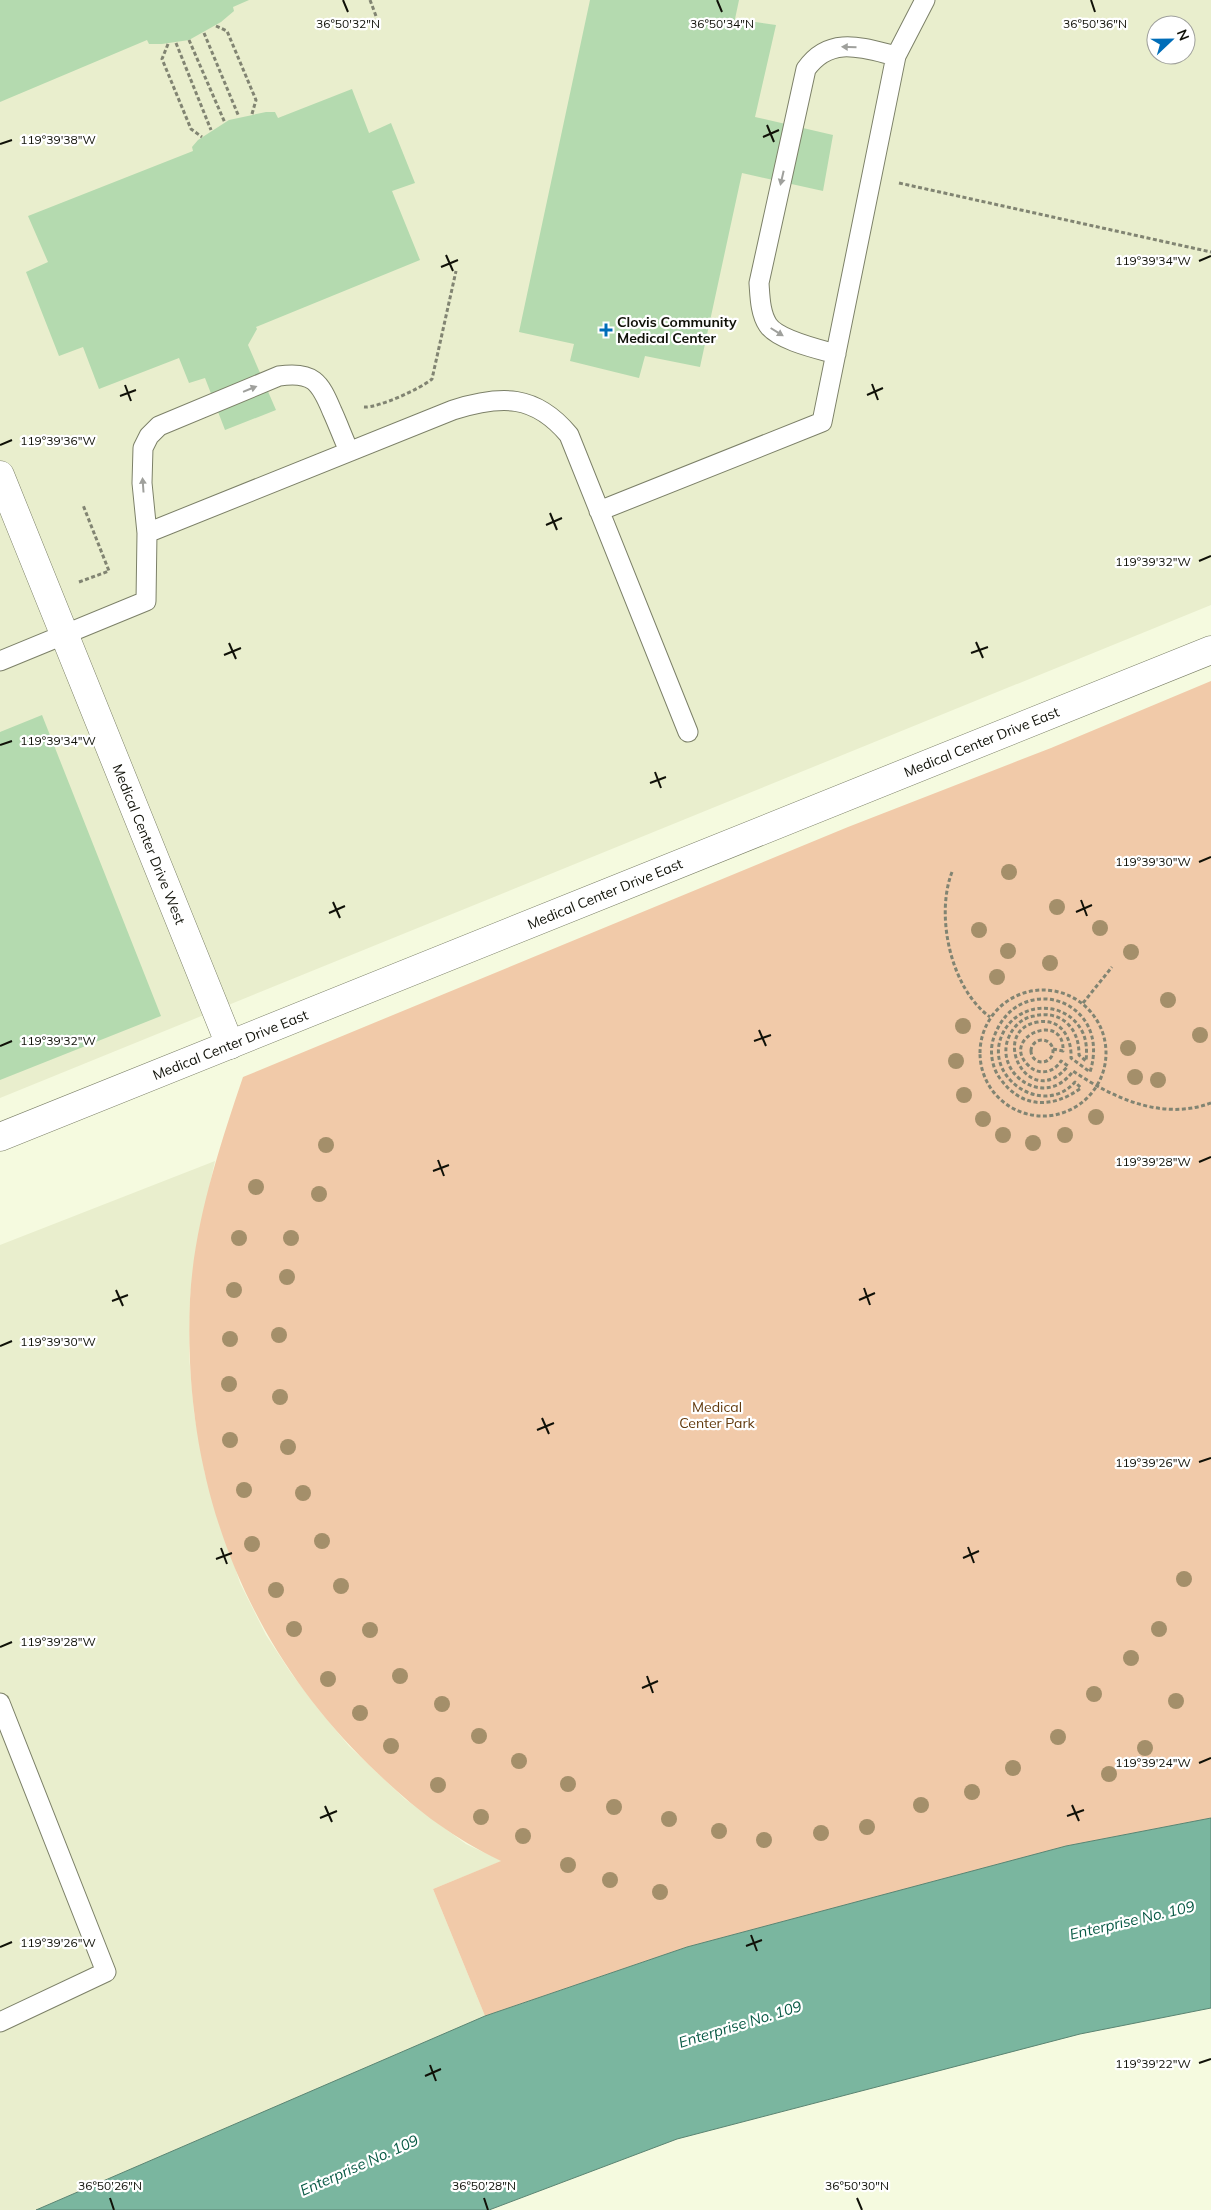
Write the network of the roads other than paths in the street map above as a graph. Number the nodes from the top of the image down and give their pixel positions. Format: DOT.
graph roads {
  1 [pos="925,0"];
  2 [pos="896,56"];
  3 [pos="836,354"];
  4 [pos="349,452"];
  5 [pos="0,475"];
  6 [pos="599,512"];
  7 [pos="146,533"];
  8 [pos="64,635"];
  9 [pos="1211,650"];
  10 [pos="0,661"];
  11 [pos="688,732"];
  12 [pos="230,1045"];
  13 [pos="0,1137"];
  14 [pos="0,1703"];
  15 [pos="0,2022"];
  1 -- 2 [label="lane"];
  2 -- 3 [label="lane"];
  2 -- 3 [label="lane, one-way"];
  3 -- 6 [label="lane"];
  4 -- 6 [label="lane"];
  4 -- 7 [label="lane"];
  7 -- 4 [label="lane, one-way"];
  5 -- 8 [label="street, Medical Center Drive West"];
  6 -- 11 [label="lane"];
  7 -- 8 [label="lane"];
  8 -- 10 [label="lane"];
  8 -- 12 [label="street, Medical Center Drive West"];
  9 -- 12 [label="street, Medical Center Drive East"];
  12 -- 13 [label="street, Medical Center Drive East"];
  14 -- 15 [label="lane"];
}
